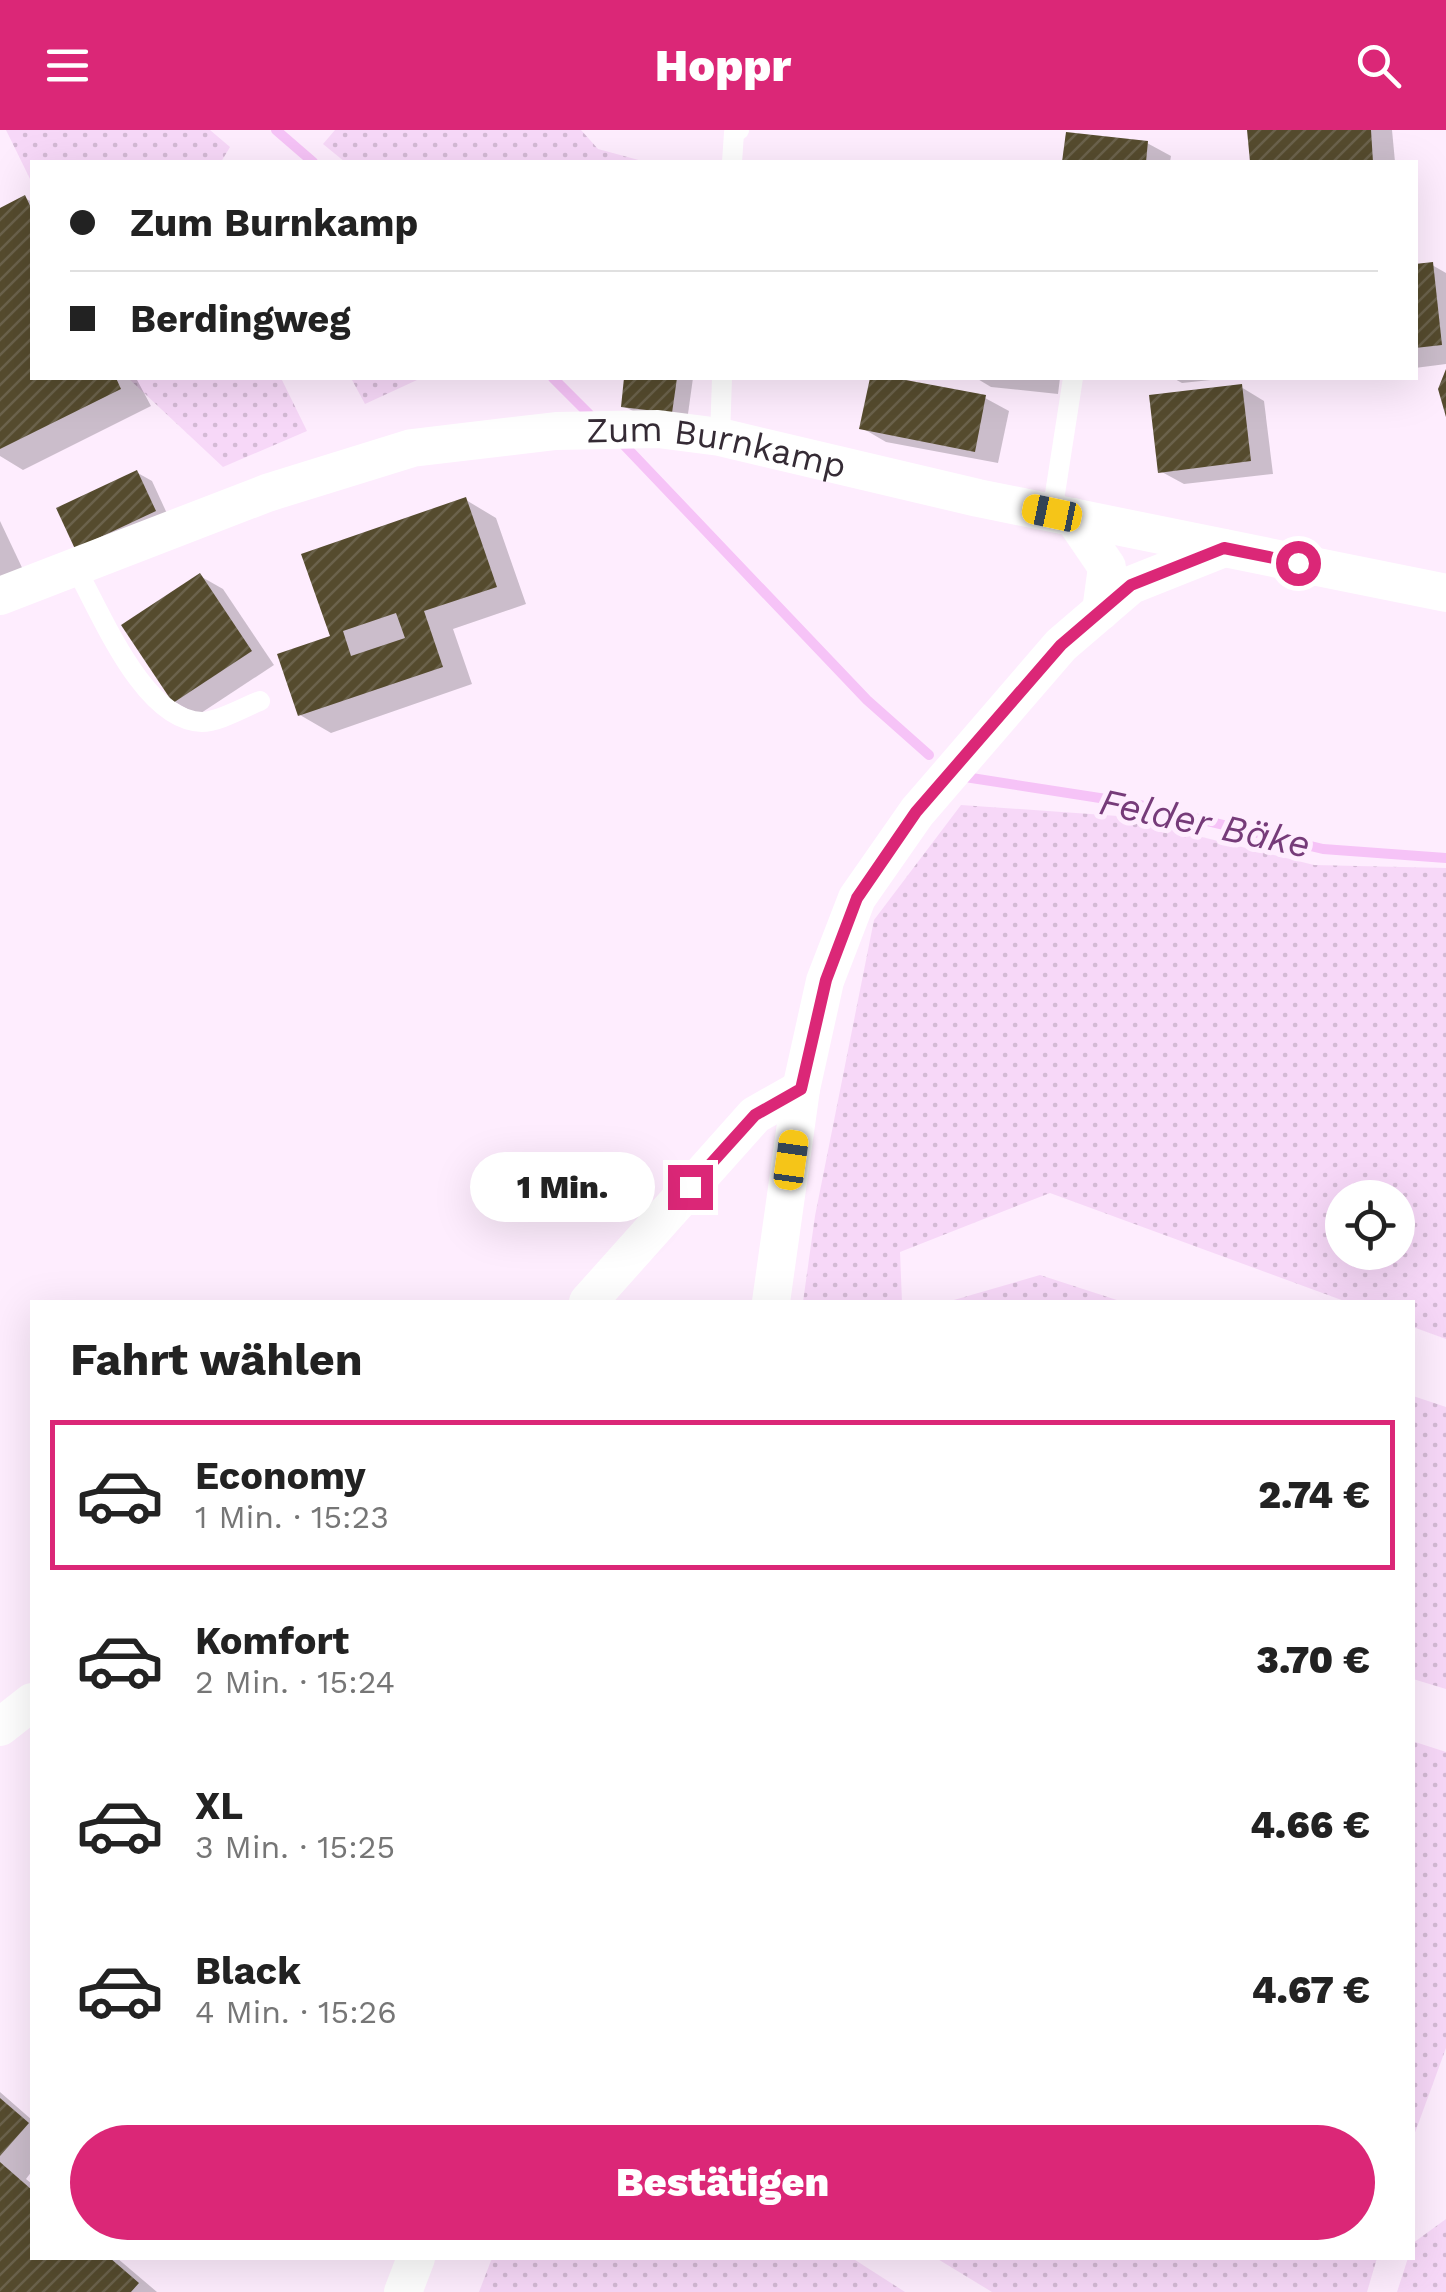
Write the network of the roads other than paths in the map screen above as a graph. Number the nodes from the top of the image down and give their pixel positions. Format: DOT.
graph roads {
  1 [pos="730,131"];
  2 [pos="732,160"];
  3 [pos="722,380"];
  4 [pos="1073,380"];
  5 [pos="720,437"];
  6 [pos="1063,515"];
  7 [pos="1224,548"];
  8 [pos="75,567"];
  9 [pos="1446,593"];
  10 [pos="0,596"];
  11 [pos="1101,611"];
  12 [pos="260,700"];
  13 [pos="801,1089"];
  14 [pos="590,1300"];
  15 [pos="771,1300"];
  16 [pos="30,1704"];
  17 [pos="0,1727"];
  18 [pos="415,2260"];
  19 [pos="403,2292"];
  1 -- 2 [label="lane"];
  3 -- 5 [label="lane"];
  4 -- 6 [label="lane"];
  5 -- 6 [label="street, Zum Burnkamp"];
  5 -- 8 [label="street, Zum Burnkamp"];
  6 -- 7 [label="street, Zum Burnkamp"];
  6 -- 11 [label="street"];
  7 -- 9 [label="street, Zum Burnkamp"];
  7 -- 11 [label="street"];
  8 -- 10 [label="street, Zum Burnkamp"];
  8 -- 12 [label="lane"];
  11 -- 13 [label="street"];
  13 -- 14 [label="street"];
  13 -- 15 [label="street"];
  16 -- 17 [label="street"];
  18 -- 19 [label="street"];
}
